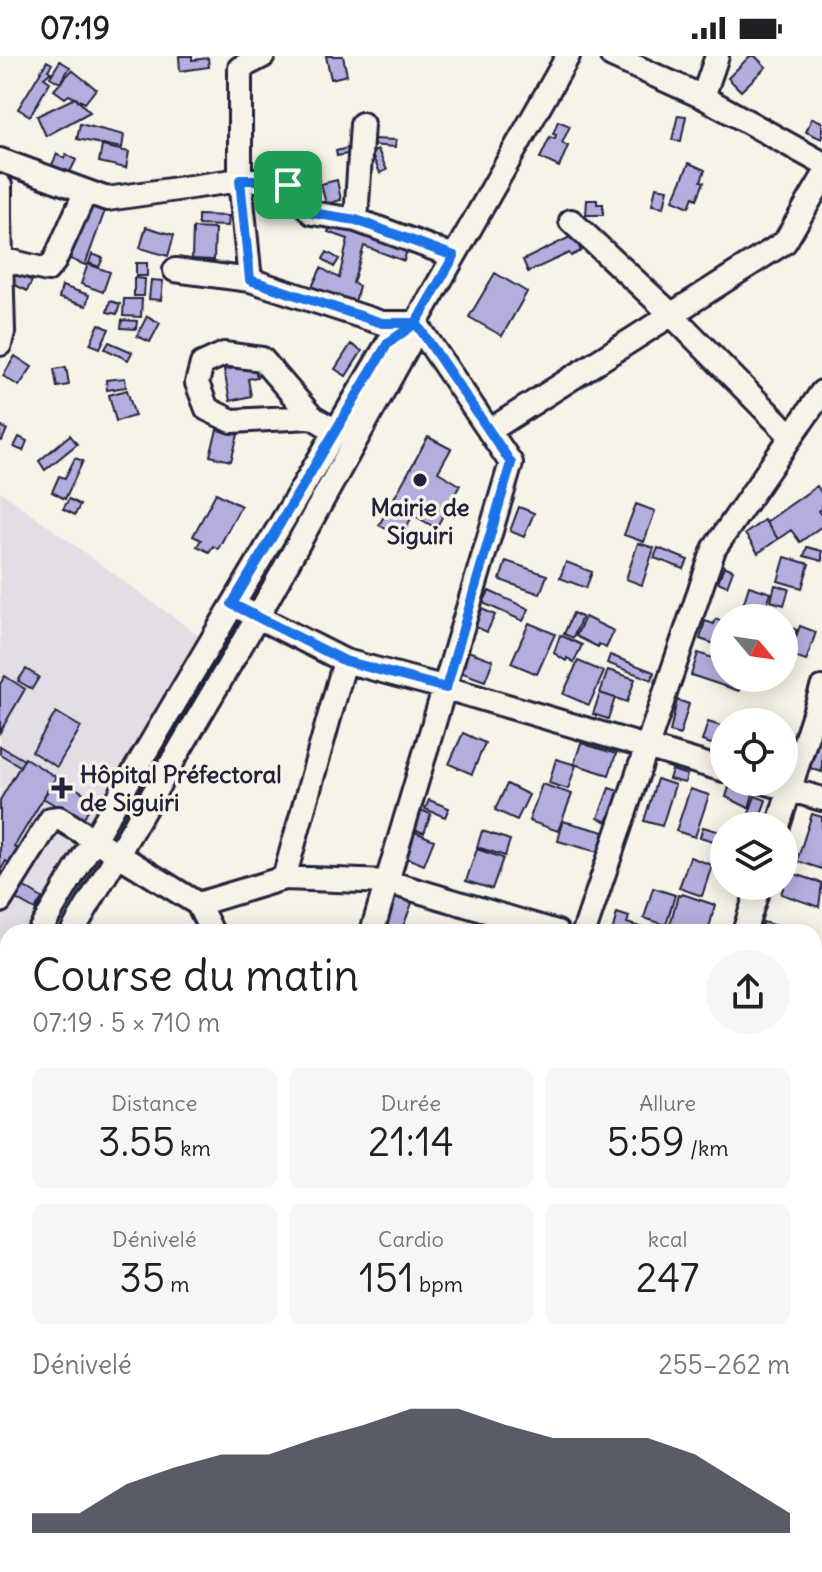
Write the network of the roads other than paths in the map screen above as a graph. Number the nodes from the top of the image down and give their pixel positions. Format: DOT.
graph roads {
  1 [pos="263,56"];
  2 [pos="568,56"];
  3 [pos="612,56"];
  4 [pos="717,56"];
  5 [pos="703,97"];
  6 [pos="362,124"];
  7 [pos="0,160"];
  8 [pos="822,163"];
  9 [pos="822,179"];
  10 [pos="240,180"];
  11 [pos="0,186"];
  12 [pos="85,193"];
  13 [pos="0,218"];
  14 [pos="356,220"];
  15 [pos="571,221"];
  16 [pos="454,256"];
  17 [pos="1,259"];
  18 [pos="175,270"];
  19 [pos="250,280"];
  20 [pos="672,315"];
  21 [pos="416,323"];
  22 [pos="0,344"];
  23 [pos="821,394"];
  24 [pos="312,417"];
  25 [pos="336,431"];
  26 [pos="489,431"];
  27 [pos="791,436"];
  28 [pos="232,604"];
  29 [pos="257,618"];
  30 [pos="345,661"];
  31 [pos="446,688"];
  32 [pos="822,688"];
  33 [pos="645,747"];
  34 [pos="798,764"];
  35 [pos="710,766"];
  36 [pos="798,792"];
  37 [pos="822,799"];
  38 [pos="93,840"];
  39 [pos="117,855"];
  40 [pos="284,878"];
  41 [pos="388,882"];
  42 [pos="754,900"];
  43 [pos="0,901"];
  44 [pos="198,904"];
  45 [pos="44,924"];
  46 [pos="77,924"];
  47 [pos="208,924"];
  48 [pos="375,924"];
  49 [pos="530,924"];
  50 [pos="587,924"];
  51 [pos="747,924"];
  1 -- 10 [label="street"];
  2 -- 16 [label="street"];
  3 -- 5 [label="street"];
  4 -- 5 [label="street"];
  5 -- 8 [label="street"];
  6 -- 14 [label="street"];
  7 -- 12 [label="street"];
  9 -- 20 [label="street"];
  10 -- 12 [label="street"];
  10 -- 14 [label="street"];
  10 -- 19 [label="street"];
  11 -- 13 [label="street"];
  12 -- 17 [label="street"];
  13 -- 17 [label="street"];
  14 -- 16 [label="street"];
  15 -- 20 [label="street"];
  16 -- 21 [label="street"];
  17 -- 22 [label="street"];
  18 -- 19 [label="street"];
  19 -- 21 [label="street"];
  20 -- 26 [label="street"];
  20 -- 27 [label="street"];
  21 -- 25 [label="street"];
  21 -- 26 [label="street"];
  21 -- 29 [label="street"];
  23 -- 27 [label="street"];
  24 -- 24 [label="street"];
  24 -- 25 [label="street"];
  25 -- 28 [label="street"];
  26 -- 31 [label="street"];
  27 -- 33 [label="street"];
  28 -- 29 [label="street"];
  28 -- 38 [label="street"];
  29 -- 30 [label="street"];
  29 -- 39 [label="street"];
  30 -- 31 [label="street"];
  30 -- 40 [label="street"];
  31 -- 33 [label="street"];
  31 -- 41 [label="street"];
  32 -- 34 [label="street"];
  33 -- 35 [label="street"];
  33 -- 50 [label="street"];
  36 -- 37 [label="street"];
  38 -- 39 [label="street"];
  38 -- 43 [label="street"];
  38 -- 45 [label="street"];
  39 -- 44 [label="street"];
  39 -- 46 [label="street"];
  40 -- 41 [label="street"];
  40 -- 44 [label="street"];
  41 -- 48 [label="street"];
  41 -- 49 [label="street"];
  42 -- 51 [label="street"];
  44 -- 47 [label="street"];
}
